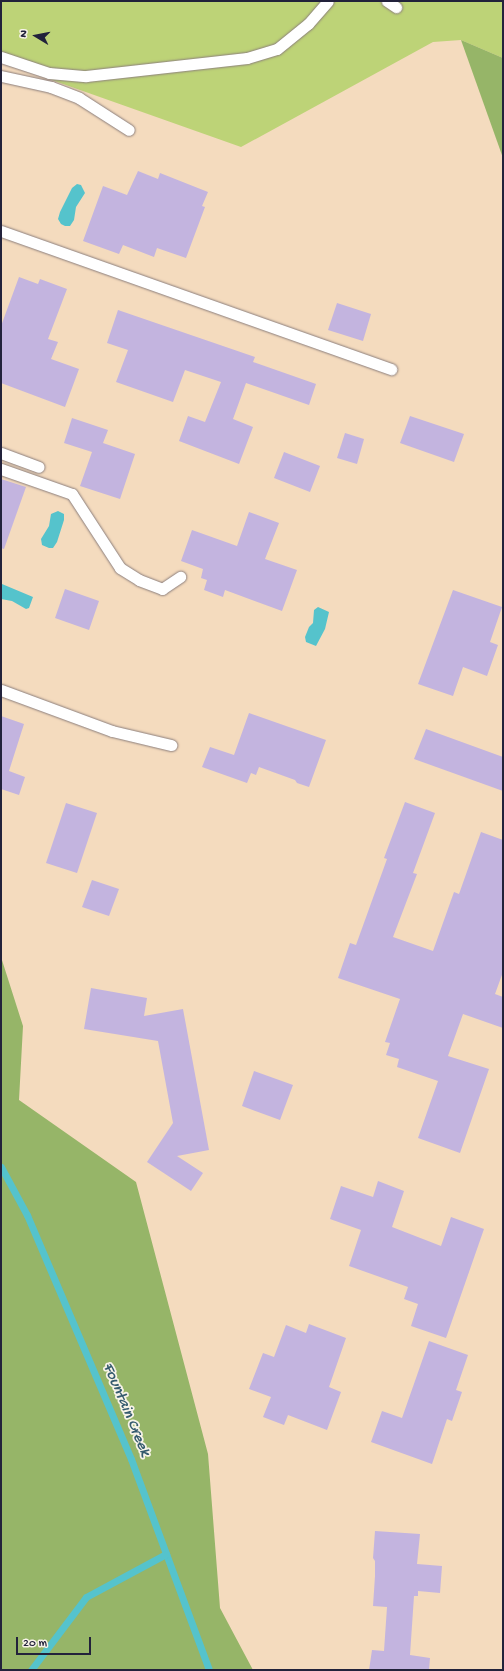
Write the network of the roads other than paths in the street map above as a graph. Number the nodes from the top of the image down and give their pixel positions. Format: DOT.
graph roads {
  1 [pos="328,1"];
  2 [pos="1,57"];
  3 [pos="1,76"];
  4 [pos="129,130"];
  5 [pos="1,231"];
  6 [pos="391,368"];
  7 [pos="1,453"];
  8 [pos="39,467"];
  9 [pos="1,469"];
  10 [pos="180,577"];
  11 [pos="1,690"];
  12 [pos="171,745"];
  1 -- 2 [label="lane"];
  3 -- 4 [label="lane"];
  5 -- 6 [label="lane"];
  7 -- 8 [label="lane"];
  9 -- 10 [label="lane"];
  11 -- 12 [label="lane"];
}
